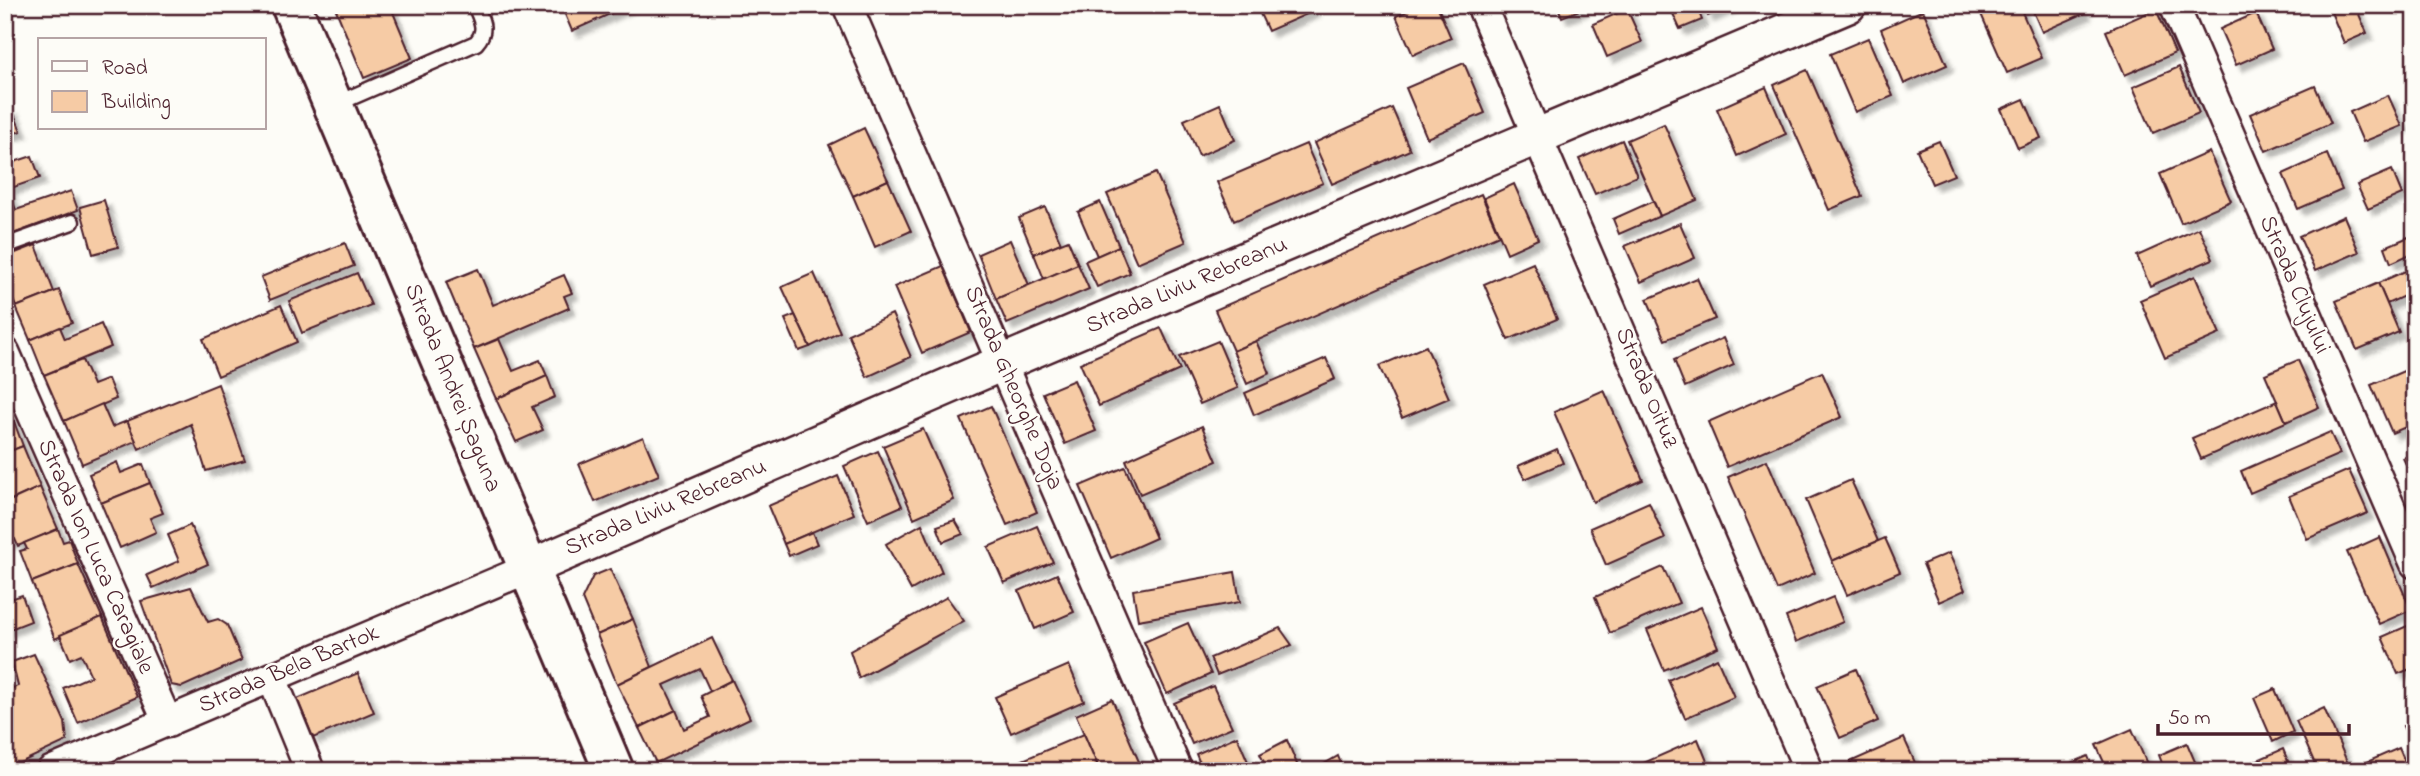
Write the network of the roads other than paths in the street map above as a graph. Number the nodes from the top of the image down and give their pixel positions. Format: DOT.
graph roads {
  1 [pos="291,5"];
  2 [pos="475,5"];
  3 [pos="847,5"];
  4 [pos="1481,5"];
  5 [pos="1848,5"];
  6 [pos="2174,5"];
  7 [pos="335,105"];
  8 [pos="1540,138"];
  9 [pos="72,222"];
  10 [pos="5,246"];
  11 [pos="5,352"];
  12 [pos="1002,363"];
  13 [pos="2415,564"];
  14 [pos="527,569"];
  15 [pos="272,678"];
  16 [pos="168,723"];
  17 [pos="51,771"];
  18 [pos="310,771"];
  19 [pos="614,771"];
  20 [pos="1178,771"];
  21 [pos="1809,771"];
  1 -- 7 [label="main road, Strada Andrei Șaguna"];
  2 -- 7 [label="lane"];
  3 -- 12 [label="street, Strada Gheorghe Doja"];
  4 -- 8 [label="street, Strada Oituz"];
  5 -- 8 [label="street, Strada Liviu Rebreanu"];
  6 -- 13 [label="street, Strada Clujului"];
  7 -- 14 [label="main road, Strada Andrei Șaguna"];
  8 -- 12 [label="street, Strada Liviu Rebreanu"];
  8 -- 21 [label="street, Strada Oituz"];
  9 -- 10 [label="lane"];
  11 -- 16 [label="street, Strada Ion Luca Caragiale"];
  12 -- 14 [label="street, Strada Liviu Rebreanu"];
  12 -- 20 [label="street, Strada Gheorghe Doja"];
  14 -- 15 [label="street, Strada Bela Bartok"];
  14 -- 19 [label="main road, Strada Andrei Șaguna"];
  15 -- 16 [label="street, Strada Bela Bartok"];
  15 -- 18 [label="street"];
  16 -- 17 [label="street, Strada Bela Bartok"];
}
